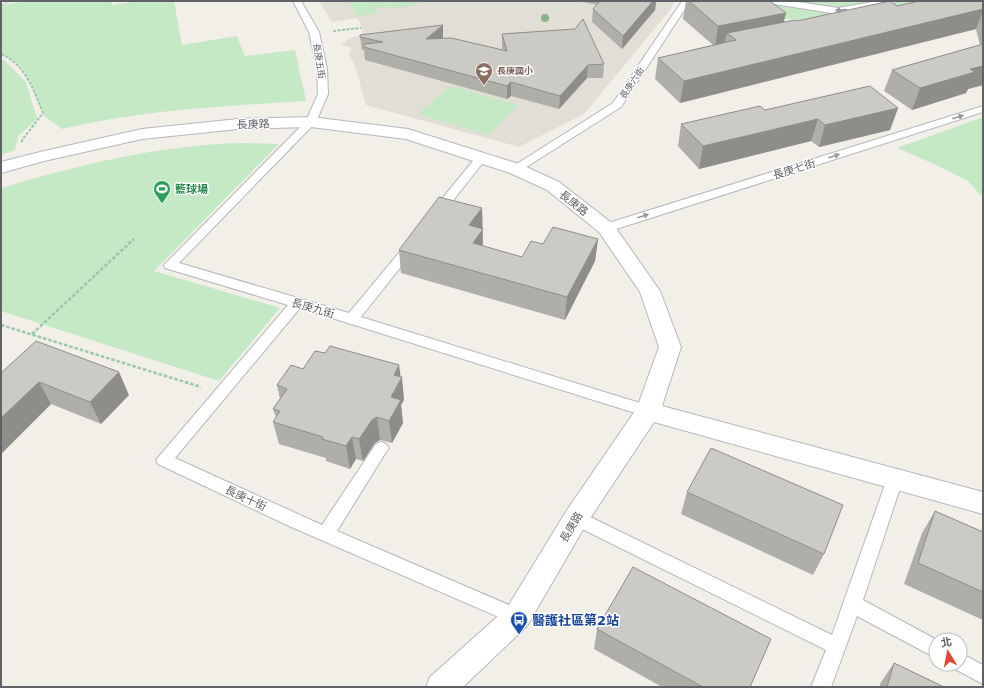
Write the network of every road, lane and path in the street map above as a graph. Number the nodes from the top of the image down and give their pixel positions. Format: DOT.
graph roads {
  1 [pos="4,1"];
  2 [pos="297,1"];
  3 [pos="686,1"];
  4 [pos="774,1"];
  5 [pos="893,1"];
  6 [pos="1,2"];
  7 [pos="361,28"];
  8 [pos="314,32"];
  9 [pos="1,54"];
  10 [pos="659,61"];
  11 [pos="644,64"];
  12 [pos="983,109"];
  13 [pos="311,122"];
  14 [pos="21,147"];
  15 [pos="482,158"];
  16 [pos="1,168"];
  17 [pos="516,169"];
  18 [pos="427,226"];
  19 [pos="606,228"];
  20 [pos="417,238"];
  21 [pos="134,239"];
  22 [pos="297,303"];
  23 [pos="352,319"];
  24 [pos="1,325"];
  25 [pos="32,334"];
  26 [pos="220,393"];
  27 [pos="648,411"];
  28 [pos="381,448"];
  29 [pos="895,479"];
  30 [pos="983,504"];
  31 [pos="576,518"];
  32 [pos="326,534"];
  33 [pos="853,604"];
  34 [pos="517,618"];
  35 [pos="928,645"];
  36 [pos="836,646"];
  37 [pos="968,667"];
  38 [pos="983,675"];
  39 [pos="441,687"];
  40 [pos="821,687"];
  1 -- 6 [label="lane"];
  2 -- 8 [label="lane, 長庚五街"];
  3 -- 11 [label="lane, 長庚六街"];
  5 -- 4 [label="lane, one-way"];
  7 -- 8 [label="path"];
  8 -- 13 [label="lane, 長庚五街"];
  9 -- 14 [label="path"];
  10 -- 11 [label="lane"];
  11 -- 17 [label="lane, 長庚六街"];
  19 -- 12 [label="lane, 長庚七街, one-way"];
  13 -- 15 [label="street, 長庚路"];
  13 -- 16 [label="street, 長庚路"];
  13 -- 22 [label="lane, 長庚九街"];
  15 -- 17 [label="street, 長庚路"];
  15 -- 18 [label="lane"];
  17 -- 19 [label="street, 長庚路"];
  19 -- 27 [label="street, 長庚路"];
  20 -- 23 [label="lane"];
  21 -- 25 [label="path"];
  22 -- 23 [label="lane, 長庚九街"];
  22 -- 26 [label="lane, 長庚十街"];
  23 -- 27 [label="lane, 長庚九街"];
  24 -- 25 [label="path"];
  25 -- 26 [label="path"];
  26 -- 32 [label="lane, 長庚十街"];
  27 -- 29 [label="street"];
  27 -- 31 [label="street, 長庚路"];
  28 -- 32 [label="lane"];
  29 -- 30 [label="street"];
  29 -- 33 [label="lane"];
  31 -- 34 [label="street, 長庚路"];
  31 -- 36 [label="lane"];
  32 -- 34 [label="lane, 長庚十街"];
  33 -- 35 [label="lane"];
  33 -- 36 [label="lane"];
  34 -- 39 [label="street, 長庚路"];
  36 -- 40 [label="lane"];
  37 -- 38 [label="lane"];
}
